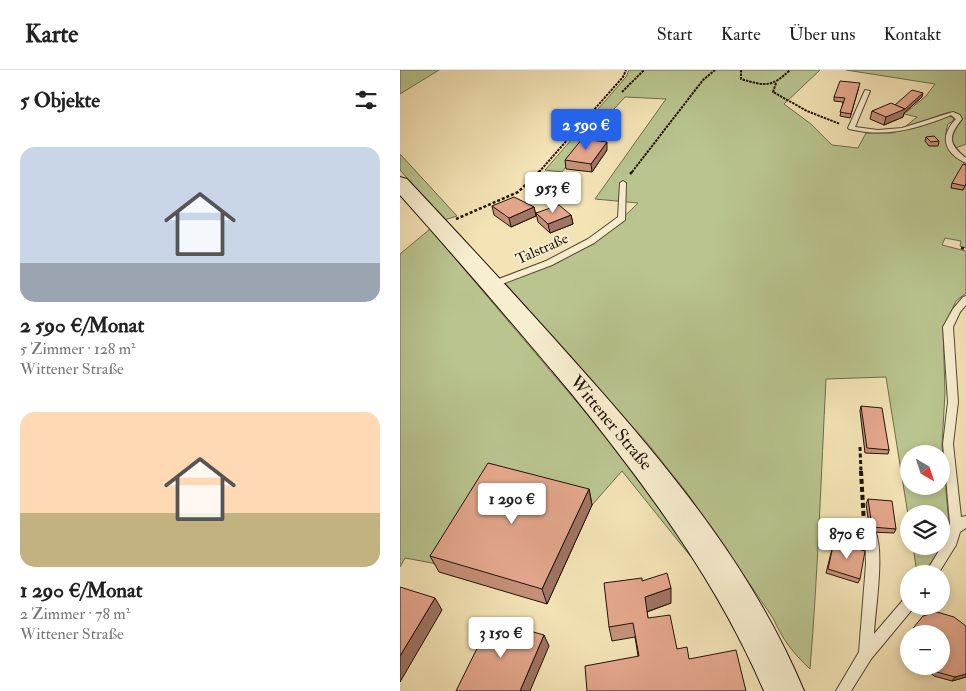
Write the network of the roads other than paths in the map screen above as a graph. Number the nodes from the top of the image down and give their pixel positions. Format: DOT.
graph roads {
  1 [pos="866,91"];
  2 [pos="966,161"];
  3 [pos="623,183"];
  4 [pos="402,189"];
  5 [pos="491,285"];
  6 [pos="966,299"];
  7 [pos="966,521"];
  8 [pos="955,528"];
  9 [pos="871,535"];
  10 [pos="937,565"];
  11 [pos="900,614"];
  12 [pos="866,654"];
  13 [pos="784,691"];
  14 [pos="843,691"];
  1 -- 2 [label="lane"];
  3 -- 5 [label="lane, Talstraße"];
  4 -- 5 [label="main road, Wittener Straße"];
  5 -- 13 [label="main road, Wittener Straße"];
  6 -- 8 [label="lane"];
  7 -- 8 [label="lane"];
  8 -- 10 [label="lane"];
  9 -- 12 [label="lane"];
  11 -- 12 [label="lane"];
  12 -- 14 [label="lane"];
}
